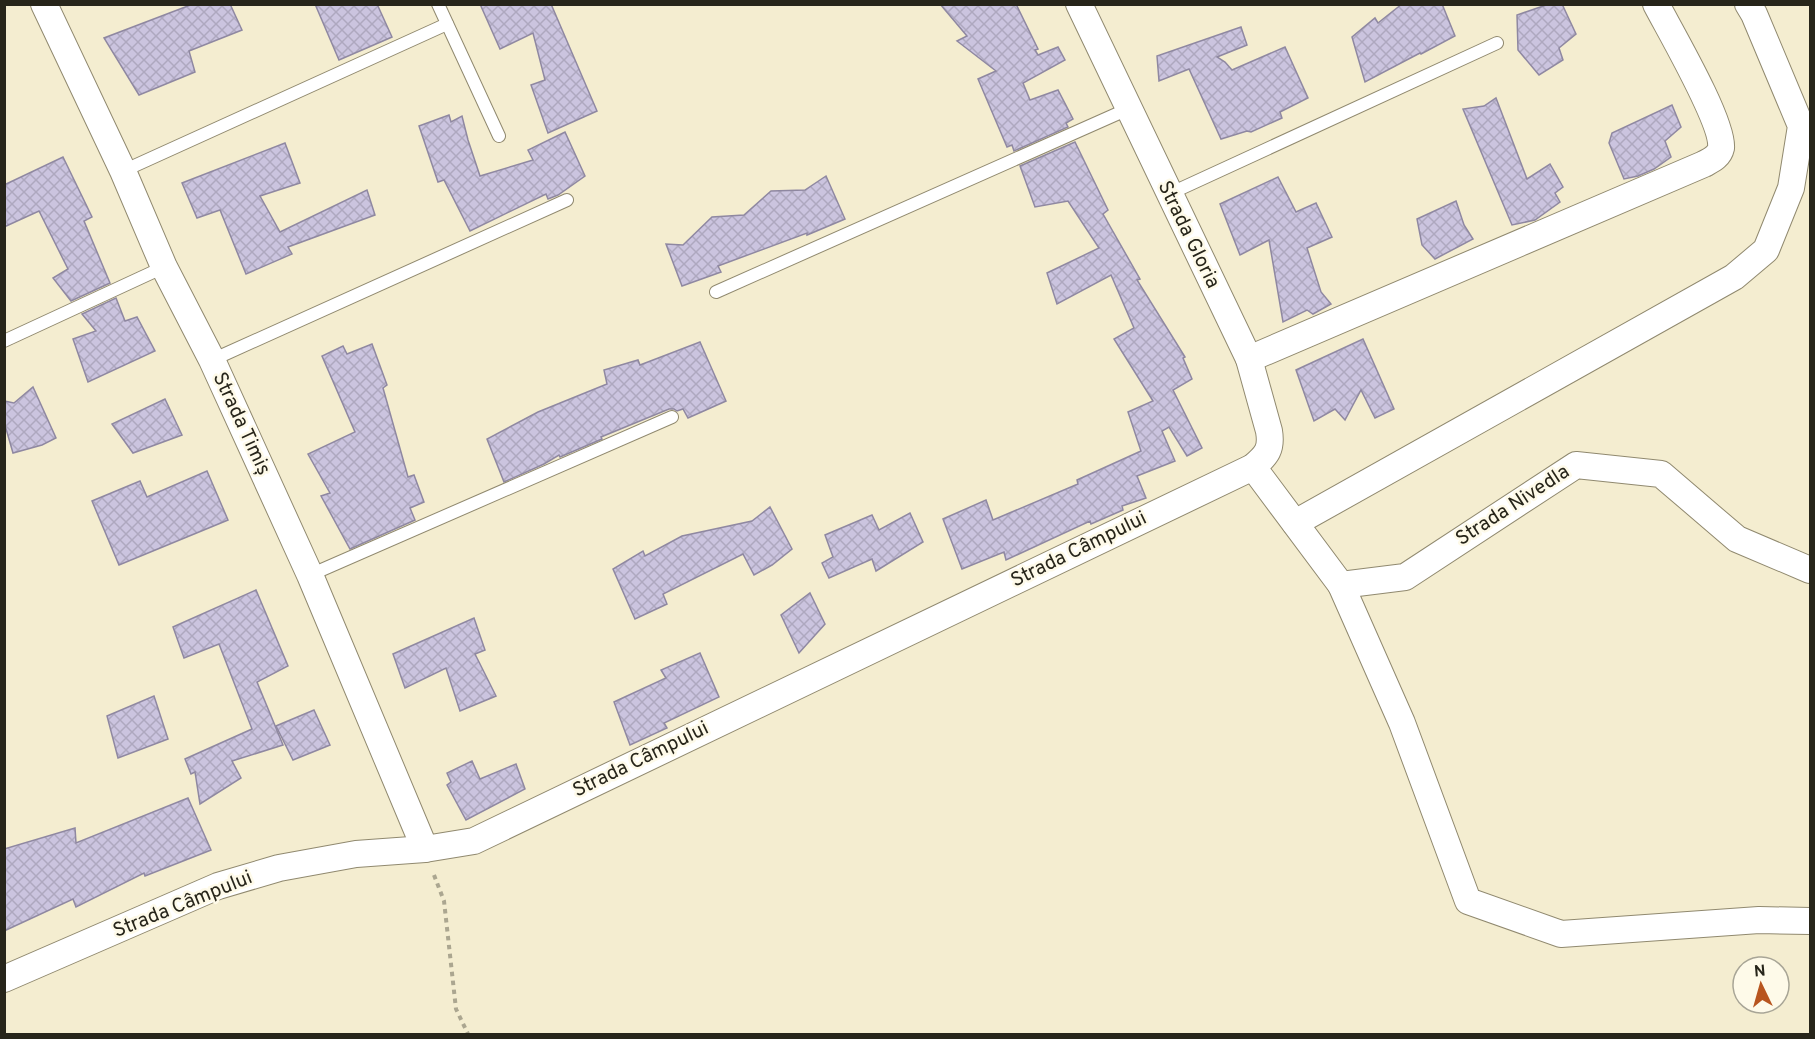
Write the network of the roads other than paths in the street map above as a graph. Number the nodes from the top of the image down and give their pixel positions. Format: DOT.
graph roads {
  1 [pos="44,4"];
  2 [pos="438,4"];
  3 [pos="1078,4"];
  4 [pos="1656,4"];
  5 [pos="1749,4"];
  6 [pos="447,24"];
  7 [pos="1497,43"];
  8 [pos="1128,109"];
  9 [pos="499,136"];
  10 [pos="123,171"];
  11 [pos="1169,194"];
  12 [pos="567,200"];
  13 [pos="164,267"];
  14 [pos="716,292"];
  15 [pos="4,341"];
  16 [pos="1249,359"];
  17 [pos="212,360"];
  18 [pos="672,417"];
  19 [pos="1254,467"];
  20 [pos="1295,524"];
  21 [pos="1810,570"];
  22 [pos="310,575"];
  23 [pos="1341,585"];
  24 [pos="425,849"];
  25 [pos="1810,921"];
  26 [pos="4,979"];
  1 -- 10 [label="street, Strada Timiș"];
  2 -- 6 [label="lane"];
  3 -- 8 [label="street, Strada Gloria"];
  4 -- 16 [label="street"];
  5 -- 20 [label="street"];
  6 -- 9 [label="lane"];
  6 -- 10 [label="lane"];
  7 -- 11 [label="lane"];
  8 -- 11 [label="street, Strada Gloria"];
  8 -- 14 [label="lane"];
  10 -- 13 [label="street, Strada Timiș"];
  11 -- 16 [label="street, Strada Gloria"];
  12 -- 17 [label="lane"];
  13 -- 15 [label="lane"];
  13 -- 17 [label="street, Strada Timiș"];
  16 -- 19 [label="street, Strada Gloria"];
  17 -- 22 [label="street, Strada Timiș"];
  18 -- 22 [label="lane"];
  19 -- 20 [label="street"];
  19 -- 24 [label="street, Strada Câmpului"];
  20 -- 23 [label="street"];
  21 -- 23 [label="street, Strada Nivedla"];
  22 -- 24 [label="street, Strada Timiș"];
  23 -- 25 [label="street"];
  24 -- 26 [label="street, Strada Câmpului"];
}
